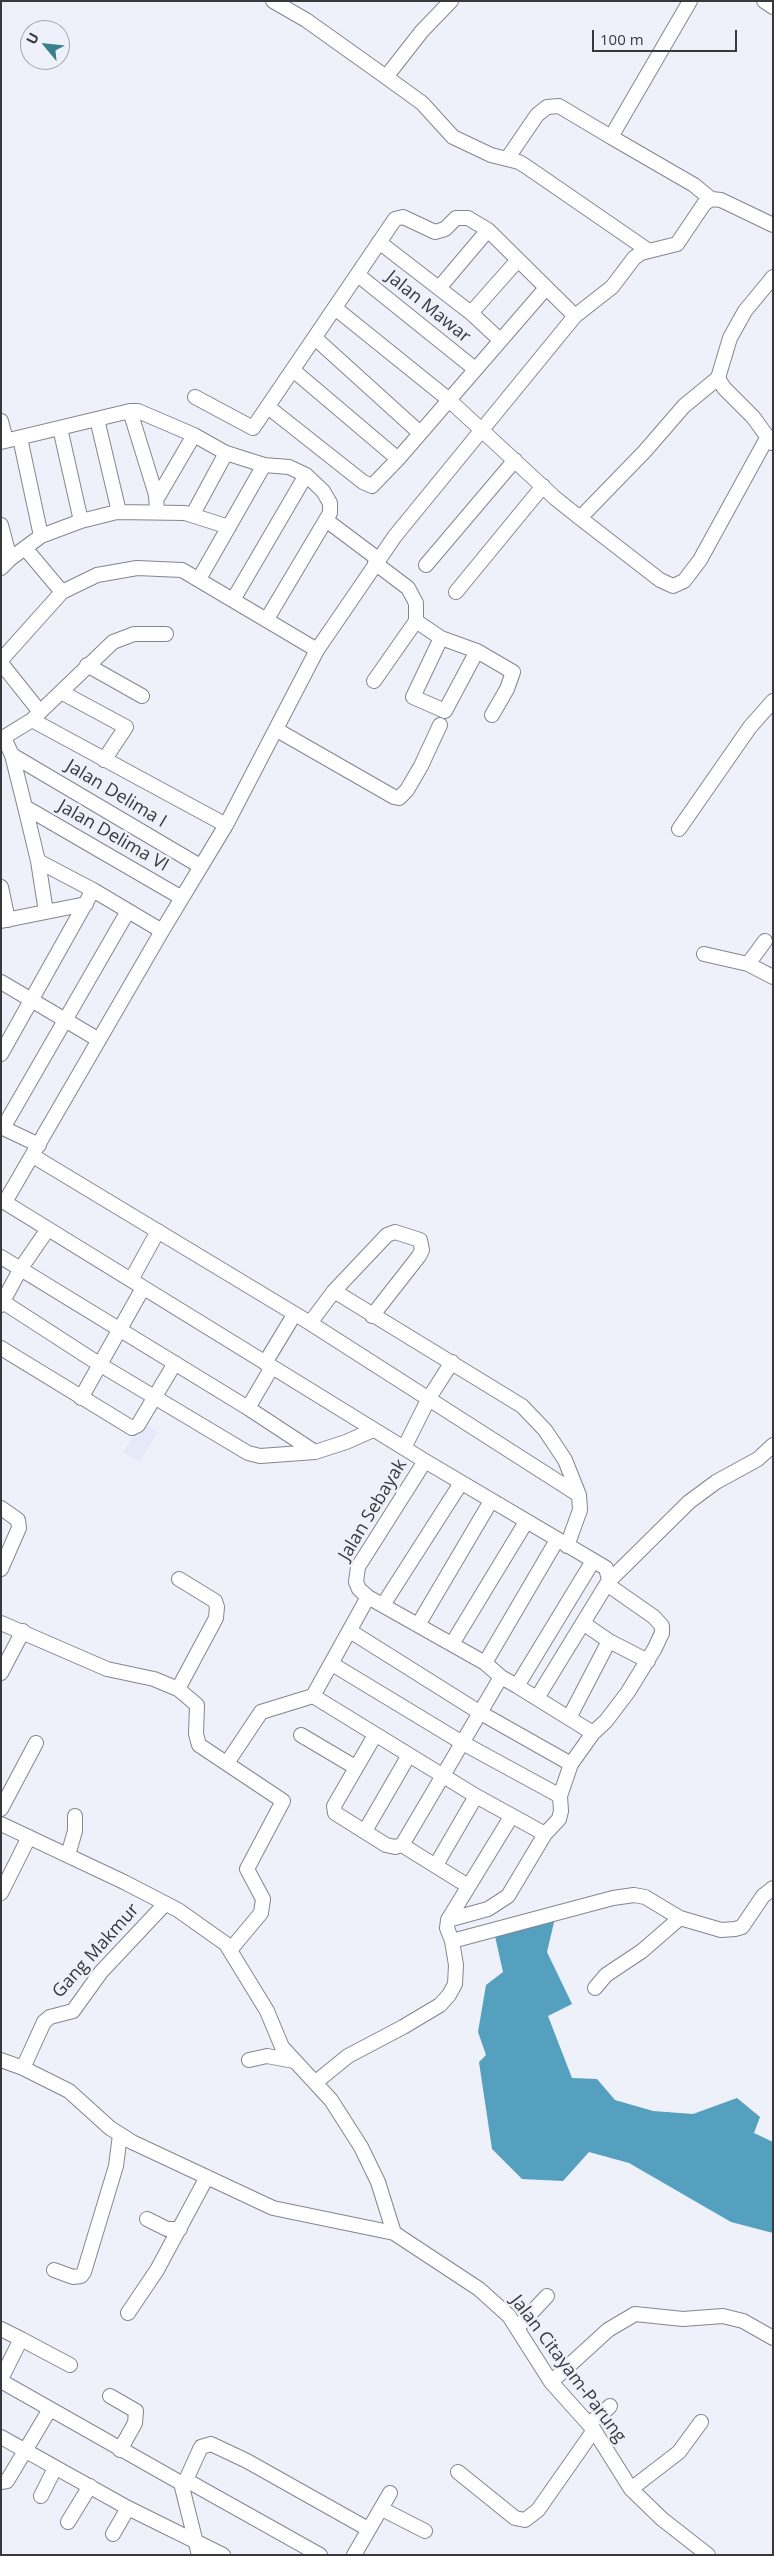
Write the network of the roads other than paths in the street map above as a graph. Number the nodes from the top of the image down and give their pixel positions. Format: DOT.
graph roads {
  1 [pos="273,1"];
  2 [pos="451,1"];
  3 [pos="690,1"];
  4 [pos="764,1"];
  5 [pos="773,7"];
  6 [pos="386,77"];
  7 [pos="611,137"];
  8 [pos="507,159"];
  9 [pos="711,199"];
  10 [pos="773,225"];
  11 [pos="488,230"];
  12 [pos="379,242"];
  13 [pos="649,251"];
  14 [pos="518,260"];
  15 [pos="358,275"];
  16 [pos="773,277"];
  17 [pos="439,288"];
  18 [pos="546,288"];
  19 [pos="335,308"];
  20 [pos="470,313"];
  21 [pos="575,316"];
  22 [pos="316,338"];
  23 [pos="500,340"];
  24 [pos="474,369"];
  25 [pos="292,370"];
  26 [pos="718,378"];
  27 [pos="194,397"];
  28 [pos="448,399"];
  29 [pos="268,407"];
  30 [pos="130,411"];
  31 [pos="97,419"];
  32 [pos="1,421"];
  33 [pos="60,428"];
  34 [pos="481,429"];
  35 [pos="420,433"];
  36 [pos="194,435"];
  37 [pos="20,438"];
  38 [pos="4,441"];
  39 [pos="770,441"];
  40 [pos="226,453"];
  41 [pos="398,459"];
  42 [pos="515,460"];
  43 [pos="264,465"];
  44 [pos="306,475"];
  45 [pos="544,486"];
  46 [pos="156,495"];
  47 [pos="157,511"];
  48 [pos="120,512"];
  49 [pos="194,514"];
  50 [pos="580,518"];
  51 [pos="326,520"];
  52 [pos="81,521"];
  53 [pos="1,525"];
  54 [pos="229,527"];
  55 [pos="41,536"];
  56 [pos="24,548"];
  57 [pos="378,559"];
  58 [pos="5,564"];
  59 [pos="426,565"];
  60 [pos="199,579"];
  61 [pos="62,592"];
  62 [pos="456,592"];
  63 [pos="233,600"];
  64 [pos="267,619"];
  65 [pos="416,621"];
  66 [pos="166,634"];
  67 [pos="441,638"];
  68 [pos="317,650"];
  69 [pos="477,651"];
  70 [pos="1,661"];
  71 [pos="88,665"];
  72 [pos="374,682"];
  73 [pos="61,692"];
  74 [pos="142,696"];
  75 [pos="773,700"];
  76 [pos="492,715"];
  77 [pos="36,716"];
  78 [pos="440,725"];
  79 [pos="277,730"];
  80 [pos="3,738"];
  81 [pos="12,755"];
  82 [pos="104,760"];
  83 [pos="25,807"];
  84 [pos="226,825"];
  85 [pos="679,829"];
  86 [pos="38,861"];
  87 [pos="200,866"];
  88 [pos="1,887"];
  89 [pos="93,890"];
  90 [pos="182,898"];
  91 [pos="86,904"];
  92 [pos="128,911"];
  93 [pos="46,912"];
  94 [pos="5,920"];
  95 [pos="162,931"];
  96 [pos="765,941"];
  97 [pos="704,954"];
  98 [pos="748,964"];
  99 [pos="773,977"];
  100 [pos="1,982"];
  101 [pos="32,999"];
  102 [pos="67,1019"];
  103 [pos="100,1040"];
  104 [pos="1,1054"];
  105 [pos="2,1128"];
  106 [pos="36,1150"];
  107 [pos="3,1201"];
  108 [pos="48,1229"];
  109 [pos="158,1231"];
  110 [pos="1,1257"];
  111 [pos="22,1268"];
  112 [pos="131,1280"];
  113 [pos="143,1288"];
  114 [pos="334,1291"];
  115 [pos="2,1304"];
  116 [pos="294,1315"];
  117 [pos="372,1316"];
  118 [pos="310,1323"];
  119 [pos="118,1329"];
  120 [pos="1,1348"];
  121 [pos="452,1362"];
  122 [pos="175,1363"];
  123 [pos="99,1364"];
  124 [pos="268,1365"];
  125 [pos="155,1397"];
  126 [pos="81,1398"];
  127 [pos="429,1398"];
  128 [pos="248,1408"];
  129 [pos="373,1430"];
  130 [pos="773,1445"];
  131 [pos="404,1448"];
  132 [pos="316,1452"];
  133 [pos="425,1461"];
  134 [pos="461,1482"];
  135 [pos="579,1495"];
  136 [pos="492,1501"];
  137 [pos="1,1508"];
  138 [pos="526,1522"];
  139 [pos="562,1543"];
  140 [pos="593,1561"];
  141 [pos="1,1568"];
  142 [pos="179,1579"];
  143 [pos="608,1582"];
  144 [pos="368,1597"];
  145 [pos="383,1605"];
  146 [pos="1,1623"];
  147 [pos="583,1623"];
  148 [pos="418,1625"];
  149 [pos="23,1631"];
  150 [pos="350,1631"];
  151 [pos="609,1641"];
  152 [pos="452,1644"];
  153 [pos="648,1661"];
  154 [pos="485,1663"];
  155 [pos="332,1664"];
  156 [pos="1,1673"];
  157 [pos="501,1677"];
  158 [pos="517,1686"];
  159 [pos="178,1689"];
  160 [pos="313,1696"];
  161 [pos="536,1698"];
  162 [pos="479,1712"];
  163 [pos="569,1718"];
  164 [pos="593,1732"];
  165 [pos="300,1734"];
  166 [pos="375,1735"];
  167 [pos="461,1742"];
  168 [pos="36,1743"];
  169 [pos="409,1755"];
  170 [pos="227,1763"];
  171 [pos="571,1764"];
  172 [pos="356,1767"];
  173 [pos="442,1775"];
  174 [pos="476,1796"];
  175 [pos="560,1796"];
  176 [pos="1,1809"];
  177 [pos="75,1816"];
  178 [pos="511,1816"];
  179 [pos="1,1824"];
  180 [pos="364,1831"];
  181 [pos="545,1834"];
  182 [pos="29,1837"];
  183 [pos="402,1845"];
  184 [pos="68,1855"];
  185 [pos="436,1865"];
  186 [pos="468,1886"];
  187 [pos="773,1888"];
  188 [pos="1,1893"];
  189 [pos="165,1904"];
  190 [pos="680,1918"];
  191 [pos="448,1920"];
  192 [pos="452,1941"];
  193 [pos="231,1949"];
  194 [pos="595,1988"];
  195 [pos="1,2060"];
  196 [pos="249,2060"];
  197 [pos="294,2061"];
  198 [pos="23,2068"];
  199 [pos="316,2082"];
  200 [pos="120,2135"];
  201 [pos="207,2177"];
  202 [pos="147,2219"];
  203 [pos="180,2229"];
  204 [pos="394,2233"];
  205 [pos="54,2270"];
  206 [pos="548,2296"];
  207 [pos="128,2313"];
  208 [pos="517,2328"];
  209 [pos="1,2329"];
  210 [pos="773,2338"];
  211 [pos="21,2339"];
  212 [pos="70,2365"];
  213 [pos="1,2380"];
  214 [pos="552,2382"];
  215 [pos="110,2396"];
  216 [pos="610,2406"];
  217 [pos="50,2409"];
  218 [pos="701,2422"];
  219 [pos="591,2426"];
  220 [pos="1,2437"];
  221 [pos="26,2450"];
  222 [pos="120,2450"];
  223 [pos="55,2468"];
  224 [pos="458,2472"];
  225 [pos="1,2482"];
  226 [pos="184,2482"];
  227 [pos="90,2486"];
  228 [pos="631,2489"];
  229 [pos="390,2493"];
  230 [pos="41,2496"];
  231 [pos="128,2508"];
  232 [pos="382,2508"];
  233 [pos="68,2522"];
  234 [pos="368,2529"];
  235 [pos="425,2532"];
  236 [pos="113,2534"];
  237 [pos="195,2540"];
  238 [pos="199,2555"];
  239 [pos="223,2555"];
  240 [pos="320,2555"];
  241 [pos="354,2555"];
  242 [pos="708,2555"];
  1 -- 6 [label="street"];
  2 -- 6 [label="street"];
  3 -- 7 [label="street"];
  4 -- 5 [label="street"];
  6 -- 8 [label="street"];
  7 -- 8 [label="street"];
  7 -- 9 [label="street"];
  8 -- 13 [label="street"];
  9 -- 10 [label="street"];
  9 -- 13 [label="street"];
  11 -- 12 [label="street"];
  11 -- 14 [label="street"];
  11 -- 17 [label="street"];
  12 -- 15 [label="street"];
  12 -- 17 [label="street"];
  13 -- 21 [label="street"];
  14 -- 18 [label="street"];
  14 -- 20 [label="street"];
  15 -- 19 [label="street"];
  15 -- 24 [label="street, Jalan Mawar"];
  16 -- 26 [label="street"];
  17 -- 20 [label="street"];
  18 -- 21 [label="street"];
  18 -- 23 [label="street"];
  19 -- 22 [label="street"];
  19 -- 28 [label="street"];
  20 -- 23 [label="street"];
  21 -- 34 [label="street"];
  22 -- 25 [label="street"];
  22 -- 35 [label="street"];
  23 -- 24 [label="street"];
  24 -- 28 [label="street"];
  25 -- 29 [label="street"];
  25 -- 41 [label="street"];
  26 -- 39 [label="street"];
  26 -- 50 [label="street"];
  27 -- 29 [label="street"];
  28 -- 34 [label="street"];
  28 -- 35 [label="street"];
  29 -- 41 [label="street"];
  30 -- 31 [label="street"];
  30 -- 36 [label="street"];
  30 -- 46 [label="street"];
  31 -- 33 [label="street"];
  31 -- 48 [label="street"];
  32 -- 38 [label="street"];
  33 -- 37 [label="street"];
  33 -- 52 [label="street"];
  34 -- 42 [label="street"];
  34 -- 57 [label="street"];
  35 -- 41 [label="street"];
  36 -- 40 [label="street"];
  36 -- 46 [label="street"];
  37 -- 38 [label="street"];
  37 -- 55 [label="street"];
  39 -- 50 [label="street"];
  40 -- 43 [label="street"];
  40 -- 49 [label="street"];
  42 -- 45 [label="street"];
  42 -- 59 [label="street"];
  43 -- 44 [label="street"];
  43 -- 54 [label="street"];
  44 -- 51 [label="street"];
  44 -- 63 [label="street"];
  45 -- 50 [label="street"];
  45 -- 62 [label="street"];
  46 -- 47 [label="street"];
  47 -- 48 [label="street"];
  47 -- 49 [label="street"];
  48 -- 52 [label="street"];
  49 -- 54 [label="street"];
  51 -- 57 [label="street"];
  51 -- 64 [label="street"];
  52 -- 55 [label="street"];
  53 -- 58 [label="street"];
  54 -- 60 [label="street"];
  55 -- 56 [label="street"];
  56 -- 58 [label="street"];
  56 -- 61 [label="street"];
  57 -- 65 [label="street"];
  57 -- 68 [label="street"];
  60 -- 61 [label="street"];
  60 -- 63 [label="street"];
  61 -- 70 [label="street"];
  63 -- 64 [label="street"];
  64 -- 68 [label="street"];
  65 -- 67 [label="street"];
  65 -- 72 [label="street"];
  66 -- 71 [label="street"];
  67 -- 69 [label="street"];
  67 -- 69 [label="street"];
  68 -- 79 [label="street"];
  69 -- 76 [label="street"];
  70 -- 77 [label="street"];
  71 -- 73 [label="street"];
  71 -- 74 [label="street"];
  73 -- 77 [label="street"];
  73 -- 82 [label="street"];
  75 -- 85 [label="street"];
  77 -- 80 [label="street"];
  77 -- 82 [label="street"];
  78 -- 79 [label="street"];
  79 -- 84 [label="street"];
  80 -- 81 [label="street"];
  81 -- 83 [label="street"];
  81 -- 87 [label="street, Jalan Delima I"];
  82 -- 84 [label="street"];
  83 -- 86 [label="street"];
  83 -- 90 [label="street, Jalan Delima VI"];
  84 -- 87 [label="street"];
  86 -- 89 [label="street"];
  86 -- 93 [label="street"];
  87 -- 90 [label="street"];
  88 -- 94 [label="street"];
  89 -- 91 [label="street"];
  89 -- 92 [label="street"];
  90 -- 95 [label="street"];
  91 -- 93 [label="street"];
  91 -- 101 [label="street"];
  92 -- 95 [label="street"];
  92 -- 102 [label="street"];
  93 -- 94 [label="street"];
  95 -- 103 [label="street"];
  96 -- 98 [label="street"];
  97 -- 98 [label="street"];
  98 -- 99 [label="street"];
  100 -- 101 [label="street"];
  101 -- 102 [label="street"];
  101 -- 104 [label="street"];
  102 -- 103 [label="street"];
  102 -- 105 [label="street"];
  103 -- 106 [label="street"];
  105 -- 106 [label="street"];
  106 -- 107 [label="street"];
  106 -- 109 [label="street"];
  107 -- 108 [label="street"];
  108 -- 111 [label="street"];
  108 -- 112 [label="street"];
  109 -- 112 [label="street"];
  109 -- 116 [label="street"];
  110 -- 111 [label="street"];
  111 -- 115 [label="street"];
  111 -- 119 [label="street"];
  112 -- 113 [label="street"];
  113 -- 119 [label="street"];
  113 -- 124 [label="street"];
  114 -- 117 [label="street"];
  114 -- 117 [label="street"];
  114 -- 118 [label="street"];
  115 -- 123 [label="street"];
  116 -- 118 [label="street"];
  116 -- 124 [label="street"];
  117 -- 121 [label="street"];
  118 -- 127 [label="street"];
  119 -- 122 [label="street"];
  119 -- 123 [label="street"];
  120 -- 126 [label="street"];
  121 -- 127 [label="street"];
  121 -- 135 [label="street"];
  122 -- 125 [label="street"];
  122 -- 128 [label="street"];
  123 -- 125 [label="street"];
  123 -- 126 [label="street"];
  124 -- 128 [label="street"];
  124 -- 129 [label="street"];
  125 -- 126 [label="street"];
  125 -- 132 [label="street"];
  127 -- 131 [label="street"];
  127 -- 135 [label="street"];
  128 -- 132 [label="street"];
  129 -- 131 [label="street"];
  129 -- 132 [label="street"];
  130 -- 143 [label="street"];
  131 -- 133 [label="street"];
  133 -- 134 [label="street"];
  133 -- 144 [label="street, Jalan Sebayak"];
  134 -- 136 [label="street"];
  134 -- 145 [label="street"];
  135 -- 139 [label="street"];
  136 -- 138 [label="street"];
  136 -- 148 [label="street"];
  137 -- 141 [label="street"];
  138 -- 139 [label="street"];
  138 -- 152 [label="street"];
  139 -- 140 [label="street"];
  139 -- 154 [label="street"];
  140 -- 143 [label="street"];
  140 -- 158 [label="street"];
  142 -- 159 [label="street"];
  143 -- 147 [label="street"];
  143 -- 153 [label="street"];
  144 -- 145 [label="street, Jalan Sebayak"];
  144 -- 150 [label="street"];
  145 -- 148 [label="street, Jalan Sebayak"];
  146 -- 149 [label="street"];
  147 -- 151 [label="street"];
  147 -- 161 [label="street"];
  148 -- 152 [label="street, Jalan Sebayak"];
  149 -- 156 [label="street"];
  149 -- 159 [label="street"];
  150 -- 155 [label="street"];
  150 -- 162 [label="street"];
  151 -- 153 [label="street"];
  151 -- 163 [label="street"];
  152 -- 154 [label="street, Jalan Sebayak"];
  153 -- 164 [label="street"];
  154 -- 157 [label="street, Jalan Sebayak"];
  155 -- 160 [label="street"];
  155 -- 167 [label="street"];
  157 -- 158 [label="street, Jalan Sebayak"];
  157 -- 162 [label="street"];
  158 -- 161 [label="street, Jalan Sebayak"];
  159 -- 170 [label="street"];
  160 -- 166 [label="street"];
  160 -- 170 [label="street"];
  161 -- 163 [label="street, Jalan Sebayak"];
  162 -- 167 [label="street"];
  162 -- 171 [label="street"];
  163 -- 164 [label="street, Jalan Sebayak"];
  164 -- 171 [label="street"];
  165 -- 172 [label="street"];
  166 -- 169 [label="street"];
  166 -- 172 [label="street"];
  167 -- 173 [label="street"];
  167 -- 175 [label="street"];
  168 -- 176 [label="street"];
  169 -- 173 [label="street"];
  169 -- 180 [label="street"];
  170 -- 193 [label="street"];
  171 -- 175 [label="street"];
  172 -- 180 [label="street"];
  173 -- 174 [label="street"];
  173 -- 183 [label="street"];
  174 -- 178 [label="street"];
  174 -- 185 [label="street"];
  175 -- 181 [label="street"];
  177 -- 184 [label="street"];
  178 -- 181 [label="street"];
  178 -- 186 [label="street"];
  179 -- 182 [label="street"];
  180 -- 183 [label="street"];
  181 -- 191 [label="street"];
  182 -- 184 [label="street"];
  182 -- 188 [label="street"];
  183 -- 185 [label="street"];
  184 -- 189 [label="street"];
  185 -- 186 [label="street"];
  186 -- 191 [label="street"];
  187 -- 190 [label="street"];
  189 -- 193 [label="street"];
  189 -- 198 [label="street, Gang Makmur"];
  190 -- 192 [label="street"];
  190 -- 194 [label="street"];
  191 -- 192 [label="street"];
  192 -- 199 [label="street"];
  193 -- 197 [label="street"];
  195 -- 198 [label="street, Jalan Citayam-Parung"];
  196 -- 197 [label="street"];
  197 -- 199 [label="street"];
  198 -- 200 [label="street, Jalan Citayam-Parung"];
  199 -- 204 [label="street"];
  200 -- 201 [label="street, Jalan Citayam-Parung"];
  200 -- 205 [label="street"];
  201 -- 203 [label="street"];
  201 -- 204 [label="street, Jalan Citayam-Parung"];
  202 -- 203 [label="street"];
  203 -- 207 [label="street"];
  204 -- 208 [label="street, Jalan Citayam-Parung"];
  206 -- 208 [label="street"];
  208 -- 214 [label="street, Jalan Citayam-Parung"];
  209 -- 211 [label="street"];
  210 -- 214 [label="street"];
  211 -- 212 [label="street"];
  211 -- 213 [label="street"];
  213 -- 217 [label="street"];
  214 -- 219 [label="street, Jalan Citayam-Parung"];
  215 -- 222 [label="street"];
  216 -- 219 [label="street"];
  217 -- 221 [label="street"];
  217 -- 222 [label="street"];
  218 -- 228 [label="street"];
  219 -- 224 [label="street"];
  219 -- 228 [label="street, Jalan Citayam-Parung"];
  220 -- 221 [label="street"];
  221 -- 223 [label="street"];
  221 -- 225 [label="street"];
  222 -- 226 [label="street"];
  223 -- 227 [label="street"];
  223 -- 230 [label="street"];
  226 -- 234 [label="street"];
  226 -- 237 [label="street"];
  226 -- 240 [label="street"];
  227 -- 231 [label="street"];
  227 -- 233 [label="street"];
  228 -- 242 [label="street, Jalan Citayam-Parung"];
  229 -- 232 [label="street"];
  231 -- 236 [label="street"];
  231 -- 237 [label="street"];
  232 -- 234 [label="street"];
  232 -- 235 [label="street"];
  234 -- 241 [label="street"];
  237 -- 238 [label="street"];
  237 -- 239 [label="street"];
}
